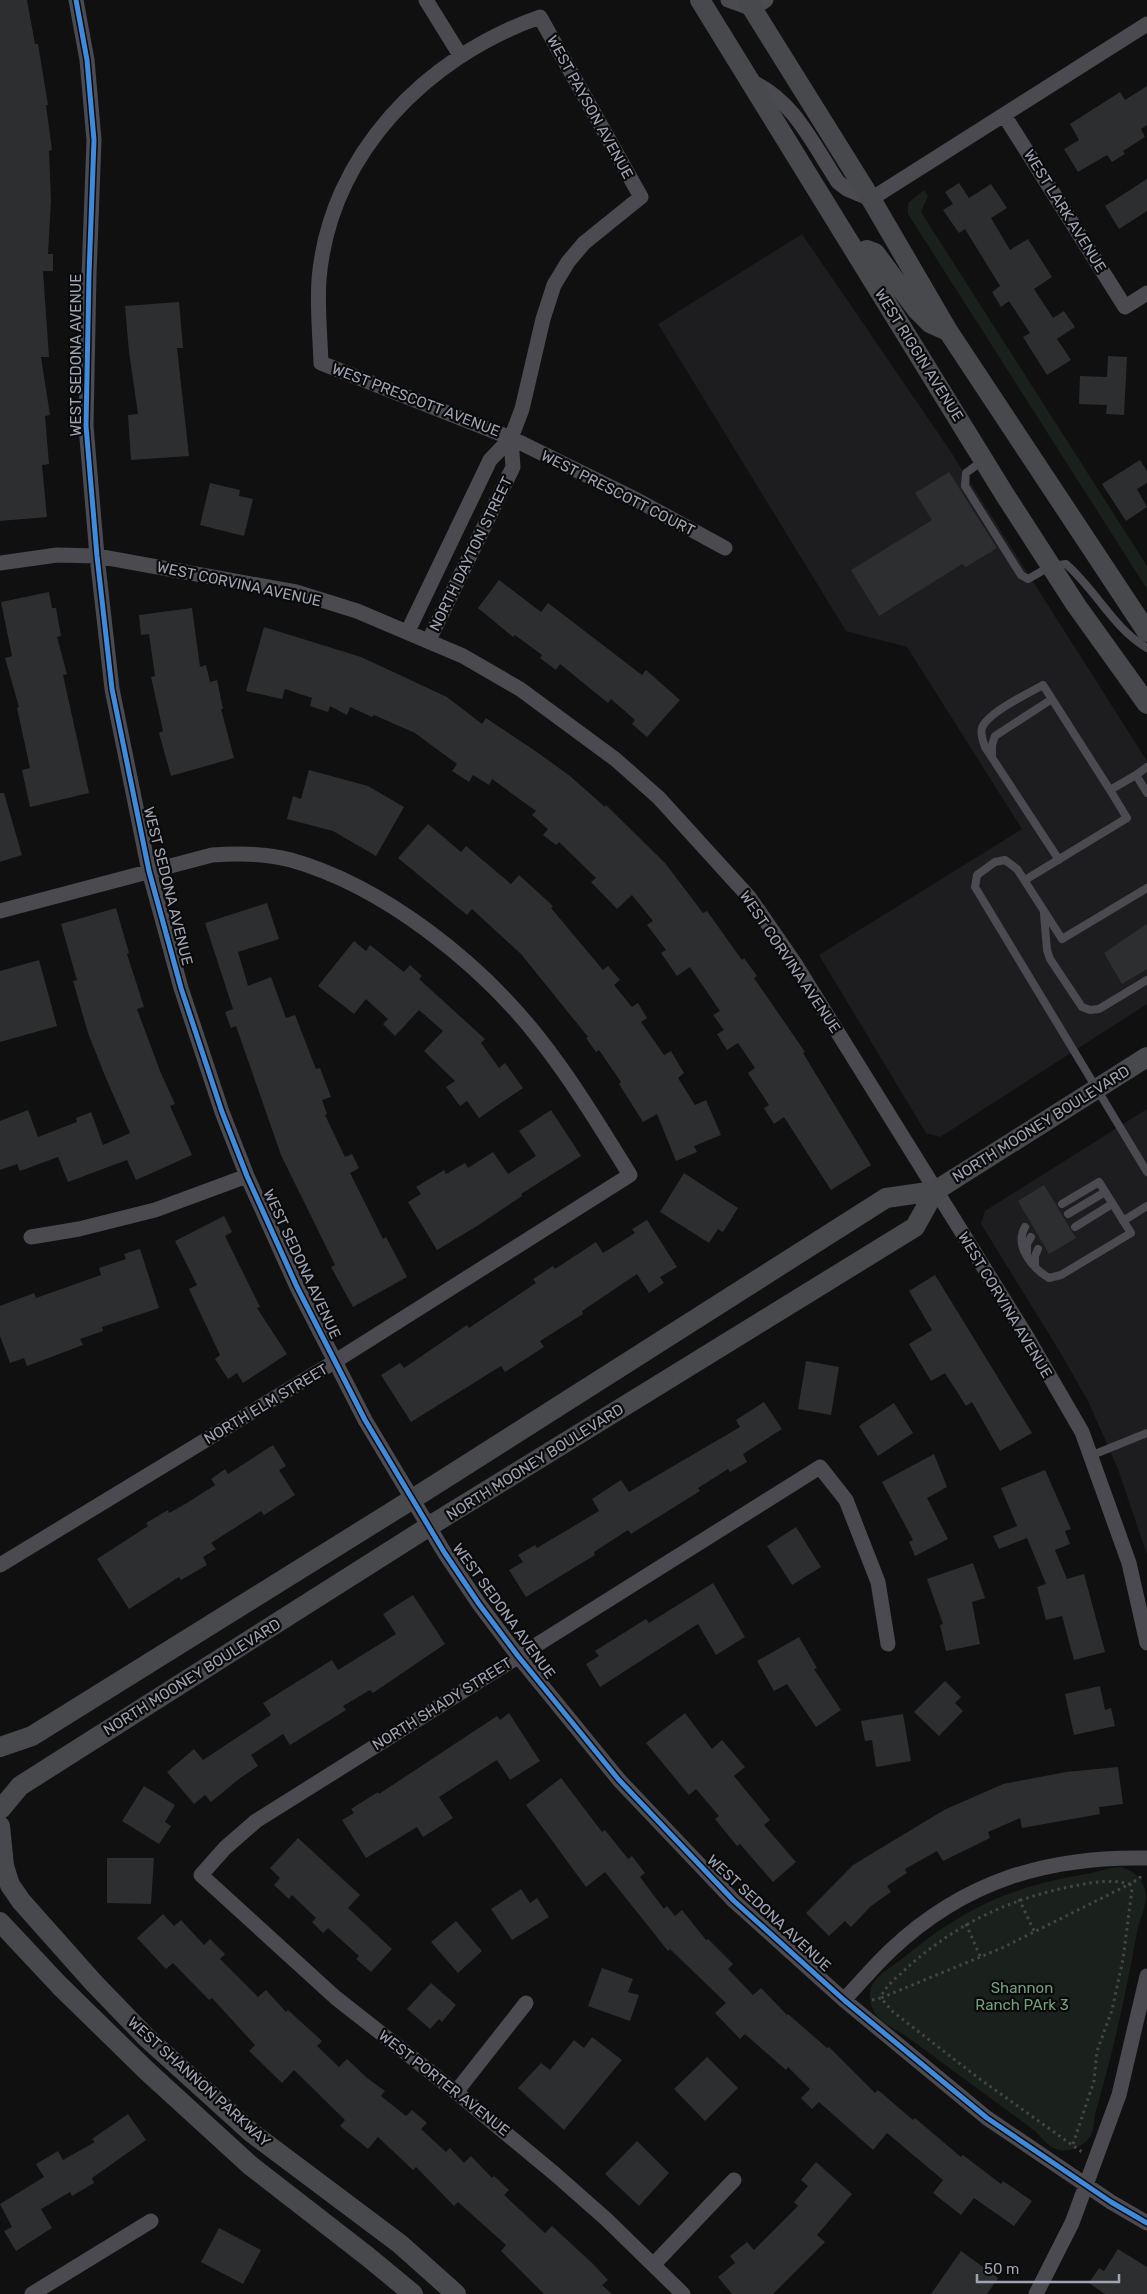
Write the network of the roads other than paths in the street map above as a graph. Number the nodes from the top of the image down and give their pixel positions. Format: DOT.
graph roads {
  1 [pos="76,0"];
  2 [pos="426,0"];
  3 [pos="700,0"];
  4 [pos="728,0"];
  5 [pos="756,3"];
  6 [pos="1147,24"];
  7 [pos="460,55"];
  8 [pos="752,82"];
  9 [pos="1004,115"];
  10 [pos="641,197"];
  11 [pos="871,199"];
  12 [pos="857,255"];
  13 [pos="1147,293"];
  14 [pos="948,331"];
  15 [pos="512,438"];
  16 [pos="983,460"];
  17 [pos="725,548"];
  18 [pos="97,556"];
  19 [pos="0,563"];
  20 [pos="1051,566"];
  21 [pos="408,631"];
  22 [pos="1147,632"];
  23 [pos="429,640"];
  24 [pos="1147,648"];
  25 [pos="1052,699"];
  26 [pos="1147,704"];
  27 [pos="992,757"];
  28 [pos="1147,768"];
  29 [pos="1136,775"];
  30 [pos="1110,790"];
  31 [pos="1147,793"];
  32 [pos="1059,860"];
  33 [pos="149,871"];
  34 [pos="1025,880"];
  35 [pos="1147,888"];
  36 [pos="1044,910"];
  37 [pos="0,911"];
  38 [pos="1147,980"];
  39 [pos="1147,1058"];
  40 [pos="1096,1089"];
  41 [pos="1146,1169"];
  42 [pos="247,1176"];
  43 [pos="935,1191"];
  44 [pos="1105,1192"];
  45 [pos="1062,1204"];
  46 [pos="1112,1204"];
  47 [pos="1147,1206"];
  48 [pos="1068,1214"];
  49 [pos="1123,1221"];
  50 [pos="1075,1226"];
  51 [pos="1025,1227"];
  52 [pos="1031,1236"];
  53 [pos="30,1237"];
  54 [pos="1038,1249"];
  55 [pos="1027,1256"];
  56 [pos="1035,1266"];
  57 [pos="334,1362"];
  58 [pos="1147,1433"];
  59 [pos="1090,1456"];
  60 [pos="411,1500"];
  61 [pos="428,1527"];
  62 [pos="0,1565"];
  63 [pos="1147,1643"];
  64 [pos="888,1644"];
  65 [pos="518,1656"];
  66 [pos="0,1748"];
  67 [pos="0,1817"];
  68 [pos="1147,1858"];
  69 [pos="201,1875"];
  70 [pos="0,1922"];
  71 [pos="1147,1976"];
  72 [pos="844,2000"];
  73 [pos="526,2003"];
  74 [pos="456,2092"];
  75 [pos="734,2180"];
  76 [pos="1087,2186"];
  77 [pos="151,2220"];
  78 [pos="1147,2223"];
  79 [pos="654,2264"];
  80 [pos="32,2294"];
  81 [pos="413,2294"];
  82 [pos="456,2294"];
  83 [pos="683,2294"];
  84 [pos="1036,2294"];
  1 -- 18 [label="street, WEST SEDONA AVENUE"];
  2 -- 7 [label="street"];
  3 -- 8 [label="street, WEST RIGGIN AVENUE"];
  4 -- 5 [label="street"];
  5 -- 11 [label="street"];
  6 -- 9 [label="street"];
  7 -- 10 [label="street, WEST PAYSON AVENUE"];
  7 -- 15 [label="street, WEST PRESCOTT AVENUE"];
  8 -- 11 [label="street"];
  8 -- 12 [label="street, WEST RIGGIN AVENUE"];
  9 -- 11 [label="street"];
  9 -- 13 [label="street, WEST LARK AVENUE"];
  10 -- 15 [label="street, NORTH DAYTON STREET"];
  11 -- 14 [label="street"];
  12 -- 14 [label="street"];
  12 -- 16 [label="street, WEST RIGGIN AVENUE"];
  14 -- 22 [label="street"];
  15 -- 17 [label="street, WEST PRESCOTT COURT"];
  15 -- 21 [label="street, NORTH DAYTON STREET"];
  15 -- 23 [label="street, NORTH DAYTON STREET"];
  16 -- 20 [label="street, WEST RIGGIN AVENUE"];
  16 -- 20 [label="lane"];
  18 -- 19 [label="street, WEST CORVINA AVENUE"];
  18 -- 21 [label="street, WEST CORVINA AVENUE"];
  18 -- 33 [label="street, WEST SEDONA AVENUE"];
  20 -- 24 [label="lane"];
  20 -- 26 [label="street, WEST RIGGIN AVENUE"];
  21 -- 23 [label="street, WEST CORVINA AVENUE"];
  23 -- 43 [label="street, WEST CORVINA AVENUE"];
  25 -- 27 [label="lane"];
  25 -- 27 [label="lane"];
  25 -- 30 [label="lane"];
  27 -- 32 [label="lane"];
  28 -- 29 [label="lane"];
  29 -- 30 [label="lane"];
  29 -- 31 [label="lane"];
  30 -- 32 [label="lane"];
  32 -- 34 [label="lane"];
  33 -- 37 [label="street"];
  33 -- 42 [label="street, WEST SEDONA AVENUE"];
  33 -- 57 [label="street, NORTH ELM STREET"];
  34 -- 36 [label="lane"];
  34 -- 40 [label="lane"];
  35 -- 36 [label="lane"];
  36 -- 38 [label="lane"];
  39 -- 40 [label="street, NORTH MOONEY BOULEVARD"];
  40 -- 41 [label="lane"];
  40 -- 43 [label="street, NORTH MOONEY BOULEVARD"];
  42 -- 53 [label="street"];
  42 -- 57 [label="street, WEST SEDONA AVENUE"];
  43 -- 59 [label="street, WEST CORVINA AVENUE"];
  43 -- 60 [label="street, NORTH MOONEY BOULEVARD"];
  43 -- 61 [label="street, NORTH MOONEY BOULEVARD"];
  44 -- 45 [label="lane"];
  44 -- 46 [label="lane"];
  44 -- 48 [label="lane"];
  46 -- 49 [label="lane"];
  46 -- 50 [label="lane"];
  47 -- 49 [label="lane"];
  49 -- 56 [label="lane"];
  51 -- 55 [label="lane"];
  52 -- 55 [label="lane"];
  54 -- 56 [label="lane"];
  55 -- 56 [label="lane"];
  57 -- 60 [label="street, WEST SEDONA AVENUE"];
  57 -- 62 [label="street, NORTH ELM STREET"];
  58 -- 59 [label="lane"];
  59 -- 63 [label="street, WEST CORVINA AVENUE"];
  60 -- 61 [label="street, WEST SEDONA AVENUE"];
  60 -- 66 [label="street, NORTH MOONEY BOULEVARD"];
  61 -- 65 [label="street, WEST SEDONA AVENUE"];
  61 -- 67 [label="street, NORTH MOONEY BOULEVARD"];
  64 -- 65 [label="street, NORTH SHADY STREET"];
  65 -- 69 [label="street, NORTH SHADY STREET"];
  65 -- 72 [label="street, WEST SEDONA AVENUE"];
  67 -- 82 [label="street, WEST SHANNON PARKWAY"];
  68 -- 72 [label="street"];
  69 -- 74 [label="street, WEST PORTER AVENUE"];
  70 -- 81 [label="street, WEST SHANNON PARKWAY"];
  71 -- 76 [label="street"];
  72 -- 76 [label="street, WEST SEDONA AVENUE"];
  73 -- 74 [label="street"];
  74 -- 79 [label="street, WEST PORTER AVENUE"];
  75 -- 79 [label="street"];
  76 -- 78 [label="street, WEST SEDONA AVENUE"];
  76 -- 84 [label="street"];
  77 -- 80 [label="street"];
  79 -- 83 [label="street, WEST PORTER AVENUE"];
}
